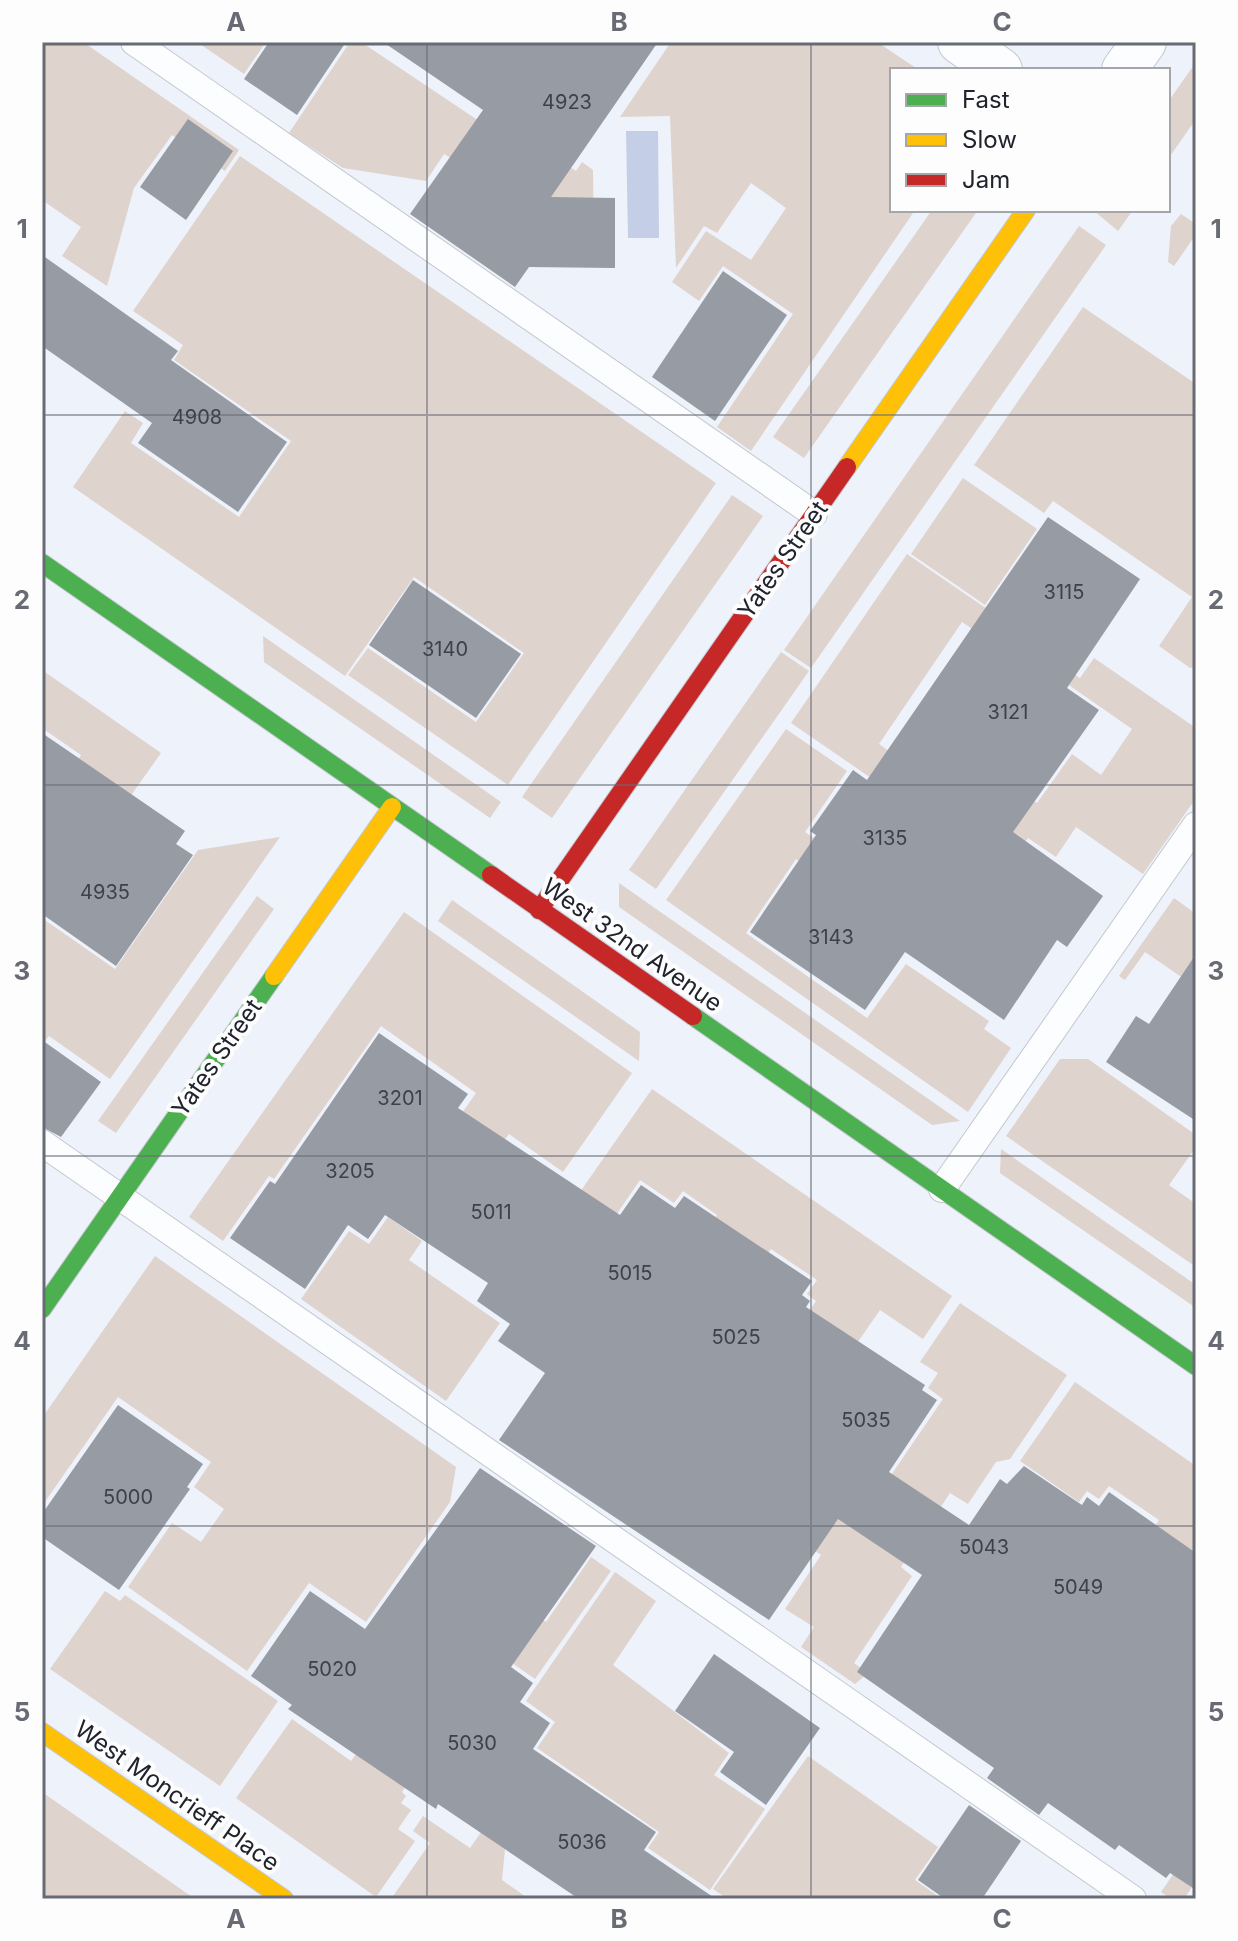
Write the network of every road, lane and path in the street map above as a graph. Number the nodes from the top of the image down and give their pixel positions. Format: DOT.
graph roads {
  1 [pos="134,42"];
  2 [pos="960,42"];
  3 [pos="1144,42"];
  4 [pos="997,68"];
  5 [pos="1125,68"];
  6 [pos="1025,212"];
  7 [pos="814,514"];
  8 [pos="42,563"];
  9 [pos="392,807"];
  10 [pos="1196,825"];
  11 [pos="539,910"];
  12 [pos="42,1143"];
  13 [pos="942,1189"];
  14 [pos="120,1197"];
  15 [pos="42,1309"];
  16 [pos="1196,1366"];
  17 [pos="42,1732"];
  18 [pos="284,1899"];
  19 [pos="1133,1899"];
  1 -- 7 [label="lane"];
  2 -- 4 [label="street"];
  3 -- 5 [label="street"];
  6 -- 7 [label="street, Yates Street"];
  7 -- 11 [label="street, Yates Street"];
  8 -- 9 [label="street, West 32nd Avenue"];
  9 -- 11 [label="street, West 32nd Avenue"];
  9 -- 14 [label="street, Yates Street"];
  10 -- 13 [label="lane"];
  11 -- 13 [label="street, West 32nd Avenue"];
  12 -- 14 [label="lane"];
  13 -- 16 [label="street, West 32nd Avenue"];
  14 -- 15 [label="street, Yates Street"];
  14 -- 19 [label="lane"];
  17 -- 18 [label="street, West Moncrieff Place"];
}
